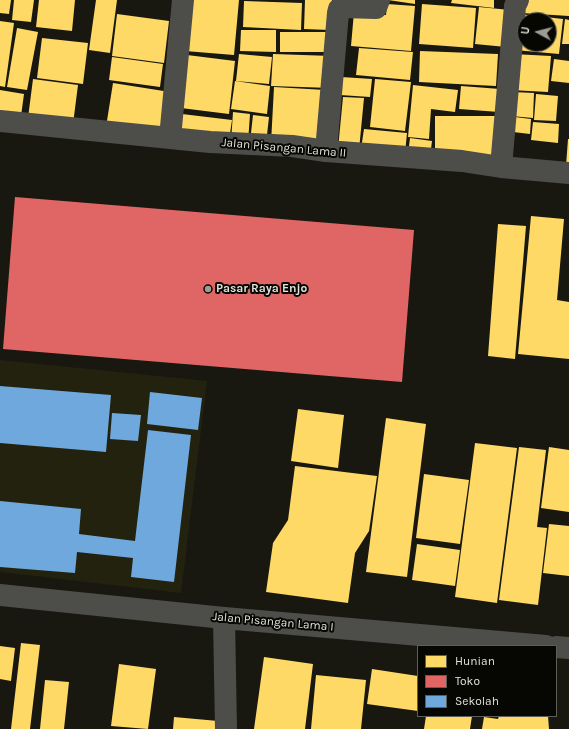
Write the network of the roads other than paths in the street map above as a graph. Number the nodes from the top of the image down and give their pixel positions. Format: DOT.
graph roads {
  1 [pos="183,0"];
  2 [pos="379,0"];
  3 [pos="518,0"];
  4 [pos="0,121"];
  5 [pos="170,138"];
  6 [pos="326,151"];
  7 [pos="501,167"];
  8 [pos="569,173"];
  9 [pos="0,595"];
  10 [pos="224,618"];
  11 [pos="534,645"];
  12 [pos="557,647"];
  13 [pos="569,648"];
  14 [pos="226,729"];
  1 -- 5 [label="street"];
  2 -- 6 [label="street"];
  3 -- 7 [label="street"];
  4 -- 5 [label="street, Jalan Pisangan Lama II"];
  5 -- 6 [label="street, Jalan Pisangan Lama II"];
  6 -- 7 [label="street, Jalan Pisangan Lama II"];
  7 -- 8 [label="street, Jalan Pisangan Lama II"];
  9 -- 10 [label="street, Jalan Pisangan Lama I"];
  10 -- 11 [label="street, Jalan Pisangan Lama I"];
  10 -- 14 [label="street"];
  12 -- 13 [label="street"];
}
